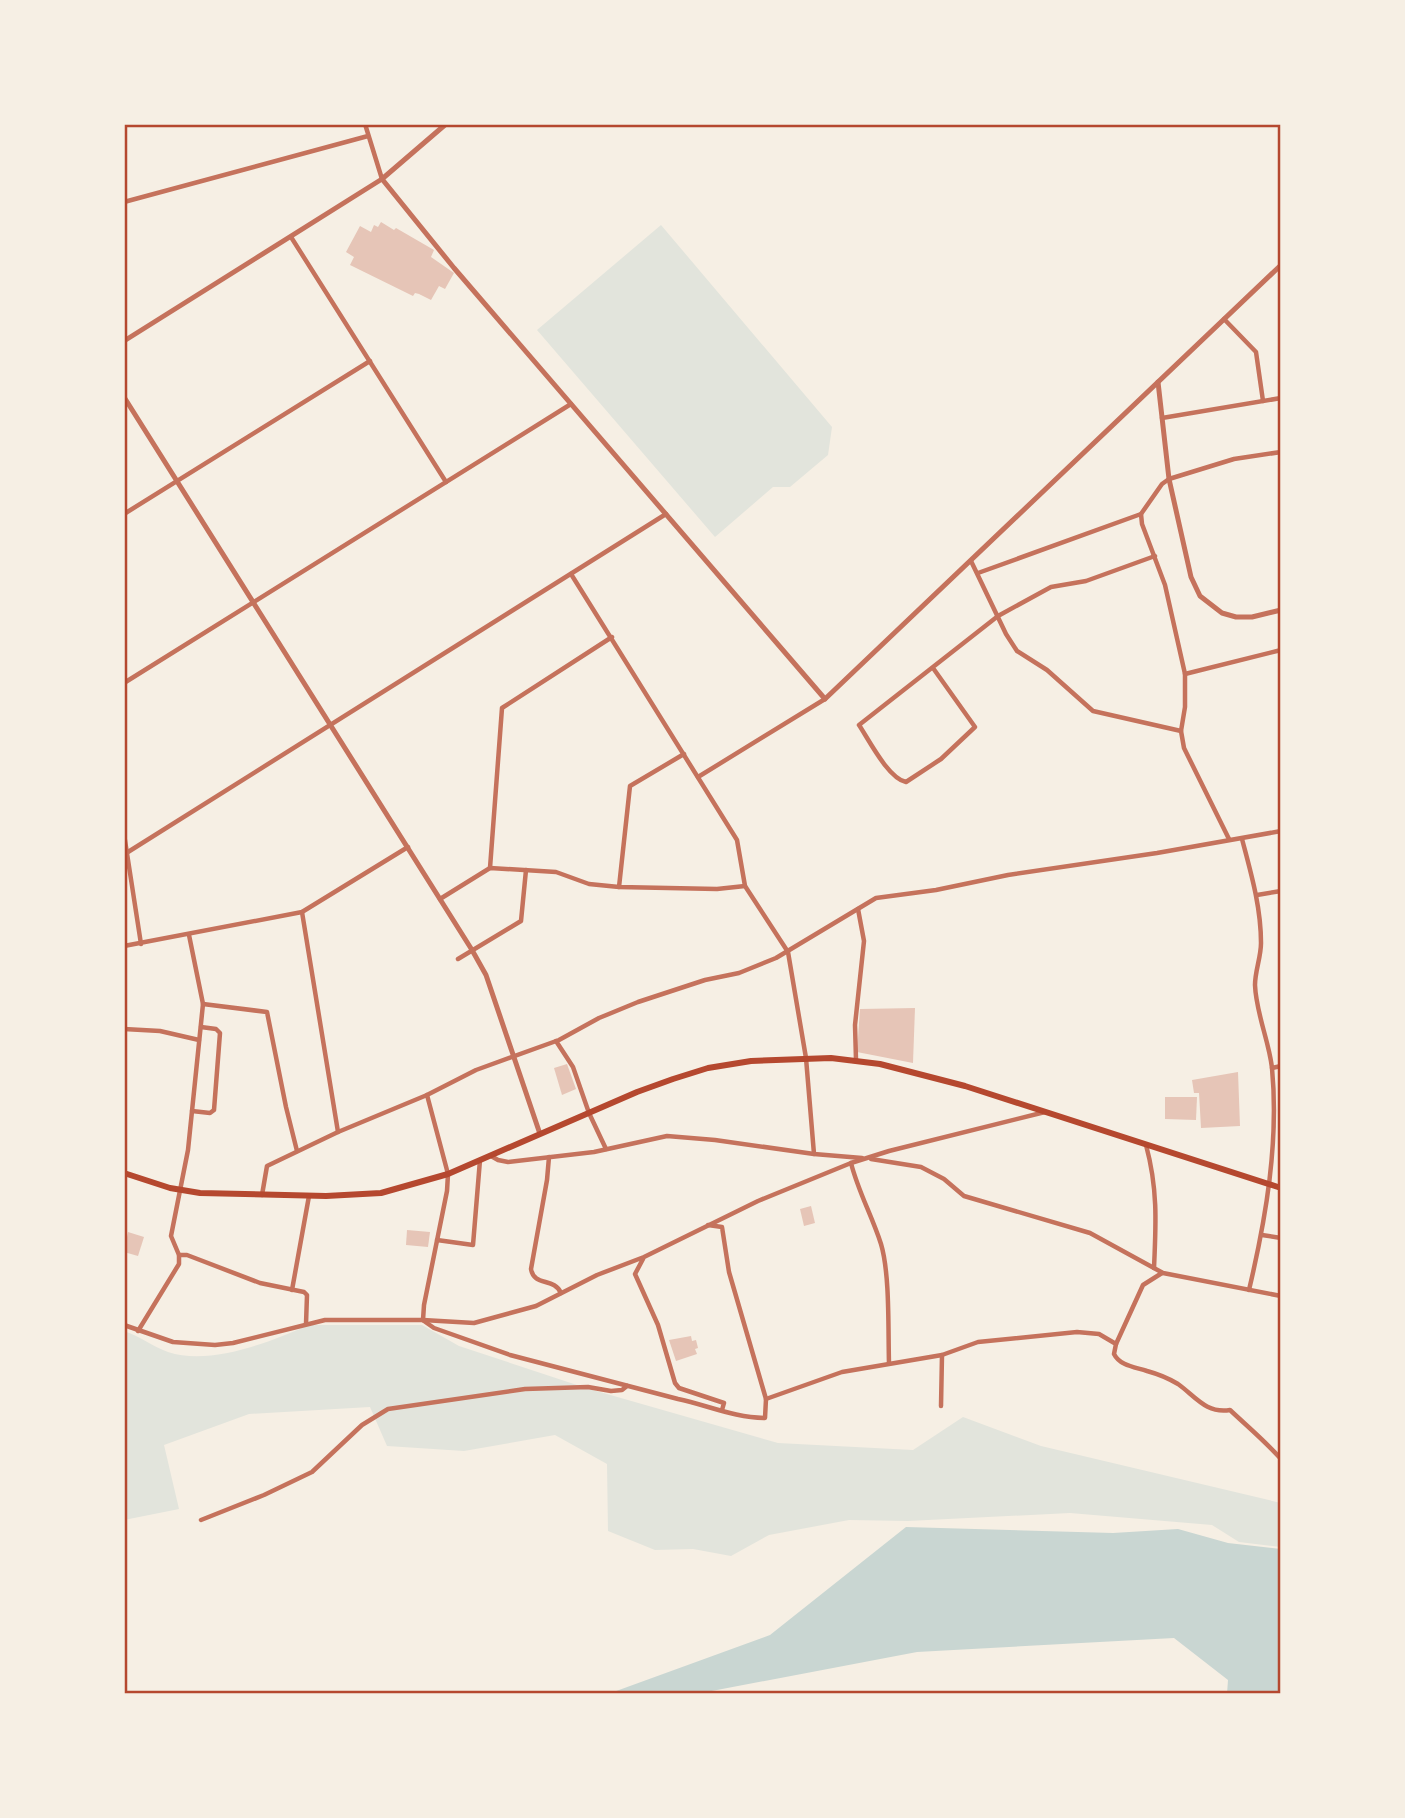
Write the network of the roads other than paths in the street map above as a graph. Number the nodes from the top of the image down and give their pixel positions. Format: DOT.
graph roads {
  1 [pos="365,124"];
  2 [pos="435,124"];
  3 [pos="446,124"];
  4 [pos="437,132"];
  5 [pos="368,136"];
  6 [pos="382,179"];
  7 [pos="124,202"];
  8 [pos="291,237"];
  9 [pos="1281,265"];
  10 [pos="1224,319"];
  11 [pos="124,341"];
  12 [pos="370,360"];
  13 [pos="1158,382"];
  14 [pos="124,397"];
  15 [pos="1281,398"];
  16 [pos="1263,401"];
  17 [pos="571,404"];
  18 [pos="1163,418"];
  19 [pos="1281,452"];
  20 [pos="1170,479"];
  21 [pos="178,480"];
  22 [pos="446,482"];
  23 [pos="124,514"];
  24 [pos="666,514"];
  25 [pos="1141,514"];
  26 [pos="1155,556"];
  27 [pos="971,561"];
  28 [pos="978,573"];
  29 [pos="571,574"];
  30 [pos="253,602"];
  31 [pos="1281,610"];
  32 [pos="998,616"];
  33 [pos="612,637"];
  34 [pos="1281,650"];
  35 [pos="933,668"];
  36 [pos="1185,674"];
  37 [pos="124,684"];
  38 [pos="825,699"];
  39 [pos="331,725"];
  40 [pos="1181,731"];
  41 [pos="684,754"];
  42 [pos="698,777"];
  43 [pos="1281,831"];
  44 [pos="124,834"];
  45 [pos="1229,839"];
  46 [pos="1242,839"];
  47 [pos="408,847"];
  48 [pos="128,852"];
  49 [pos="490,868"];
  50 [pos="526,870"];
  51 [pos="745,886"];
  52 [pos="619,887"];
  53 [pos="1281,891"];
  54 [pos="1257,895"];
  55 [pos="440,899"];
  56 [pos="858,909"];
  57 [pos="302,912"];
  58 [pos="189,934"];
  59 [pos="141,944"];
  60 [pos="124,946"];
  61 [pos="472,950"];
  62 [pos="788,951"];
  63 [pos="458,959"];
  64 [pos="203,1004"];
  65 [pos="201,1027"];
  66 [pos="124,1029"];
  67 [pos="199,1040"];
  68 [pos="556,1041"];
  69 [pos="514,1056"];
  70 [pos="806,1058"];
  71 [pos="856,1060"];
  72 [pos="1281,1066"];
  73 [pos="1272,1068"];
  74 [pos="427,1095"];
  75 [pos="192,1111"];
  76 [pos="1046,1112"];
  77 [pos="589,1113"];
  78 [pos="338,1132"];
  79 [pos="540,1134"];
  80 [pos="1146,1145"];
  81 [pos="606,1149"];
  82 [pos="297,1151"];
  83 [pos="814,1154"];
  84 [pos="491,1156"];
  85 [pos="549,1157"];
  86 [pos="867,1158"];
  87 [pos="480,1160"];
  88 [pos="851,1160"];
  89 [pos="124,1172"];
  90 [pos="448,1174"];
  91 [pos="1267,1184"];
  92 [pos="1281,1188"];
  93 [pos="179,1190"];
  94 [pos="262,1195"];
  95 [pos="309,1196"];
  96 [pos="706,1225"];
  97 [pos="1262,1234"];
  98 [pos="1281,1238"];
  99 [pos="437,1240"];
  100 [pos="179,1255"];
  101 [pos="644,1257"];
  102 [pos="1154,1268"];
  103 [pos="1163,1273"];
  104 [pos="292,1290"];
  105 [pos="1249,1290"];
  106 [pos="561,1293"];
  107 [pos="1281,1296"];
  108 [pos="423,1320"];
  109 [pos="306,1324"];
  110 [pos="124,1325"];
  111 [pos="138,1331"];
  112 [pos="1116,1344"];
  113 [pos="942,1354"];
  114 [pos="889,1363"];
  115 [pos="628,1385"];
  116 [pos="766,1399"];
  117 [pos="941,1406"];
  118 [pos="722,1410"];
  119 [pos="1281,1458"];
  120 [pos="201,1520"];
  1 -- 5 [label="street"];
  2 -- 4 [label="street"];
  3 -- 4 [label="street"];
  4 -- 6 [label="street"];
  5 -- 6 [label="street"];
  5 -- 7 [label="street"];
  6 -- 8 [label="street"];
  6 -- 17 [label="street"];
  8 -- 11 [label="street"];
  8 -- 12 [label="street"];
  9 -- 10 [label="street"];
  10 -- 13 [label="street"];
  10 -- 16 [label="street"];
  12 -- 21 [label="street"];
  12 -- 22 [label="street"];
  13 -- 18 [label="street"];
  13 -- 27 [label="street"];
  14 -- 21 [label="street"];
  15 -- 16 [label="street"];
  16 -- 18 [label="street"];
  17 -- 22 [label="street"];
  17 -- 24 [label="street"];
  18 -- 20 [label="street"];
  19 -- 20 [label="street"];
  20 -- 25 [label="street"];
  20 -- 31 [label="street"];
  21 -- 23 [label="street"];
  21 -- 30 [label="street"];
  22 -- 30 [label="street"];
  24 -- 29 [label="street"];
  24 -- 38 [label="street"];
  25 -- 26 [label="street"];
  25 -- 28 [label="street"];
  26 -- 32 [label="street"];
  26 -- 36 [label="street"];
  27 -- 28 [label="street"];
  27 -- 38 [label="street"];
  28 -- 32 [label="street"];
  29 -- 33 [label="street"];
  29 -- 39 [label="street"];
  30 -- 37 [label="street"];
  30 -- 39 [label="street"];
  32 -- 35 [label="street"];
  32 -- 40 [label="street"];
  33 -- 41 [label="street"];
  33 -- 49 [label="street"];
  34 -- 36 [label="street"];
  35 -- 35 [label="street"];
  36 -- 40 [label="street"];
  38 -- 42 [label="street"];
  39 -- 47 [label="street"];
  39 -- 48 [label="street"];
  40 -- 45 [label="street"];
  41 -- 42 [label="street"];
  41 -- 52 [label="street"];
  42 -- 51 [label="street"];
  43 -- 46 [label="street"];
  44 -- 48 [label="street"];
  45 -- 46 [label="street"];
  45 -- 56 [label="street"];
  46 -- 54 [label="street"];
  47 -- 55 [label="street"];
  47 -- 57 [label="street"];
  48 -- 59 [label="street"];
  49 -- 50 [label="street"];
  49 -- 55 [label="street"];
  50 -- 52 [label="street"];
  50 -- 61 [label="street"];
  51 -- 52 [label="street"];
  51 -- 62 [label="street"];
  53 -- 54 [label="street"];
  54 -- 73 [label="street"];
  55 -- 61 [label="street"];
  56 -- 62 [label="street"];
  56 -- 71 [label="street"];
  57 -- 58 [label="street"];
  57 -- 78 [label="street"];
  58 -- 59 [label="street"];
  58 -- 64 [label="street"];
  59 -- 60 [label="street"];
  61 -- 63 [label="street"];
  61 -- 69 [label="street"];
  62 -- 68 [label="street"];
  62 -- 70 [label="street"];
  64 -- 65 [label="street"];
  64 -- 82 [label="street"];
  65 -- 67 [label="street"];
  65 -- 75 [label="street"];
  66 -- 67 [label="street"];
  67 -- 75 [label="street"];
  68 -- 69 [label="street"];
  68 -- 77 [label="street"];
  69 -- 74 [label="street"];
  69 -- 79 [label="street"];
  70 -- 71 [label="main road"];
  70 -- 77 [label="main road"];
  70 -- 83 [label="street"];
  71 -- 76 [label="main road"];
  72 -- 73 [label="street"];
  73 -- 91 [label="street"];
  74 -- 78 [label="street"];
  74 -- 90 [label="street"];
  75 -- 93 [label="street"];
  76 -- 80 [label="main road"];
  76 -- 86 [label="street"];
  77 -- 79 [label="main road"];
  77 -- 81 [label="street"];
  78 -- 82 [label="street"];
  79 -- 84 [label="main road"];
  80 -- 91 [label="main road"];
  80 -- 102 [label="street"];
  81 -- 83 [label="street"];
  81 -- 85 [label="street"];
  82 -- 94 [label="street"];
  83 -- 88 [label="street"];
  84 -- 85 [label="street"];
  84 -- 87 [label="main road"];
  85 -- 106 [label="street"];
  86 -- 88 [label="street"];
  86 -- 102 [label="street"];
  87 -- 90 [label="main road"];
  87 -- 99 [label="street"];
  88 -- 96 [label="street"];
  88 -- 114 [label="street"];
  89 -- 93 [label="main road"];
  90 -- 95 [label="main road"];
  90 -- 99 [label="street"];
  91 -- 92 [label="main road"];
  91 -- 97 [label="street"];
  93 -- 94 [label="main road"];
  93 -- 100 [label="street"];
  94 -- 95 [label="main road"];
  95 -- 104 [label="street"];
  96 -- 101 [label="street"];
  96 -- 116 [label="street"];
  97 -- 98 [label="street"];
  97 -- 105 [label="street"];
  99 -- 108 [label="street"];
  100 -- 104 [label="street"];
  100 -- 111 [label="street"];
  101 -- 106 [label="street"];
  101 -- 118 [label="street"];
  102 -- 103 [label="street"];
  103 -- 105 [label="street"];
  103 -- 112 [label="street"];
  104 -- 109 [label="street"];
  105 -- 107 [label="street"];
  106 -- 108 [label="street"];
  108 -- 109 [label="street"];
  108 -- 115 [label="street"];
  109 -- 111 [label="street"];
  110 -- 111 [label="street"];
  112 -- 113 [label="street"];
  112 -- 119 [label="street"];
  113 -- 114 [label="street"];
  113 -- 117 [label="street"];
  114 -- 116 [label="street"];
  115 -- 118 [label="street"];
  115 -- 120 [label="street"];
  116 -- 118 [label="street"];
}
